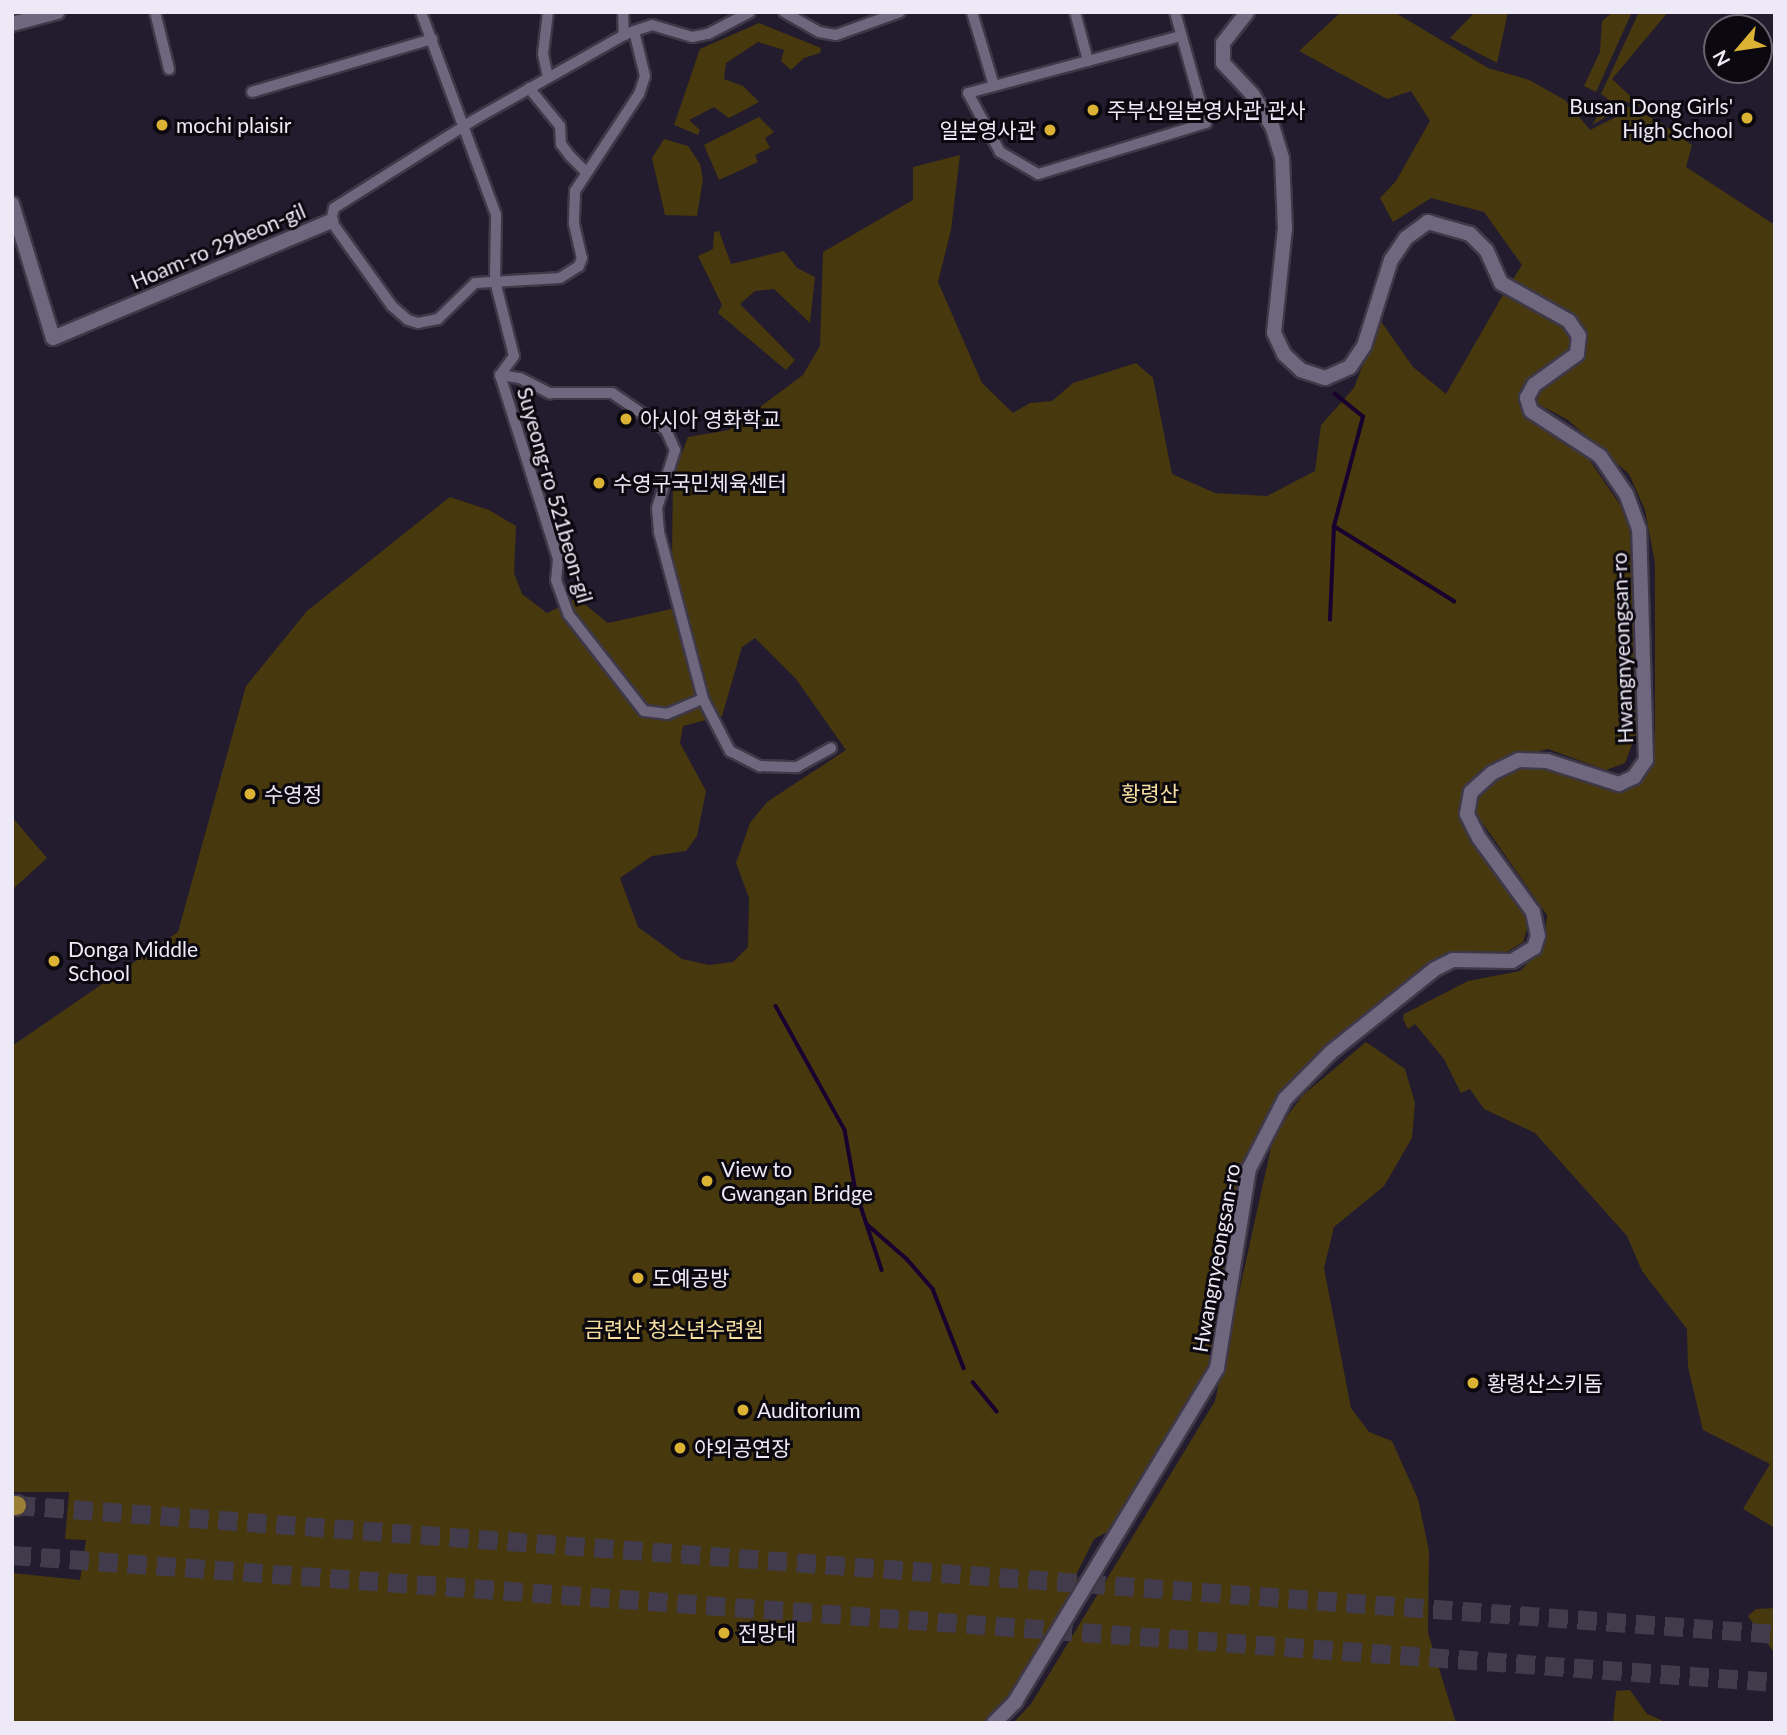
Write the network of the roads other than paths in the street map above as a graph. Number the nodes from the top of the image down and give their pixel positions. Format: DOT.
graph roads {
  1 [pos="57,12"];
  2 [pos="155,12"];
  3 [pos="421,12"];
  4 [pos="548,12"];
  5 [pos="623,12"];
  6 [pos="750,12"];
  7 [pos="784,12"];
  8 [pos="900,12"];
  9 [pos="972,12"];
  10 [pos="1075,12"];
  11 [pos="1175,12"];
  12 [pos="1247,12"];
  13 [pos="12,24"];
  14 [pos="629,33"];
  15 [pos="1181,36"];
  16 [pos="432,39"];
  17 [pos="1088,61"];
  18 [pos="169,69"];
  19 [pos="548,77"];
  20 [pos="994,86"];
  21 [pos="529,88"];
  22 [pos="252,92"];
  23 [pos="464,126"];
  24 [pos="586,172"];
  25 [pos="12,204"];
  26 [pos="331,221"];
  27 [pos="495,281"];
  28 [pos="500,375"];
  29 [pos="703,699"];
  30 [pos="831,748"];
  31 [pos="994,1723"];
  1 -- 13 [label="street"];
  2 -- 18 [label="street"];
  3 -- 16 [label="street, Suyeong-ro 521beon-gil"];
  4 -- 19 [label="street"];
  5 -- 14 [label="street"];
  6 -- 14 [label="street, Hoam-ro 29beon-gil"];
  7 -- 8 [label="street"];
  9 -- 20 [label="street"];
  10 -- 17 [label="street"];
  11 -- 15 [label="street"];
  12 -- 31 [label="street, Hwangnyeongsan-ro"];
  14 -- 19 [label="street, Hoam-ro 29beon-gil"];
  14 -- 24 [label="street"];
  15 -- 17 [label="street"];
  15 -- 20 [label="street"];
  16 -- 22 [label="street"];
  16 -- 23 [label="street, Suyeong-ro 521beon-gil"];
  17 -- 20 [label="street"];
  19 -- 21 [label="street, Hoam-ro 29beon-gil"];
  21 -- 23 [label="street, Hoam-ro 29beon-gil"];
  21 -- 24 [label="street"];
  23 -- 26 [label="street, Hoam-ro 29beon-gil"];
  23 -- 27 [label="street, Suyeong-ro 521beon-gil"];
  24 -- 27 [label="street"];
  25 -- 26 [label="street, Hoam-ro 29beon-gil"];
  26 -- 27 [label="street"];
  27 -- 28 [label="street, Suyeong-ro 521beon-gil"];
  28 -- 29 [label="street, Suyeong-ro 521beon-gil"];
  28 -- 29 [label="street"];
  29 -- 30 [label="street"];
}
